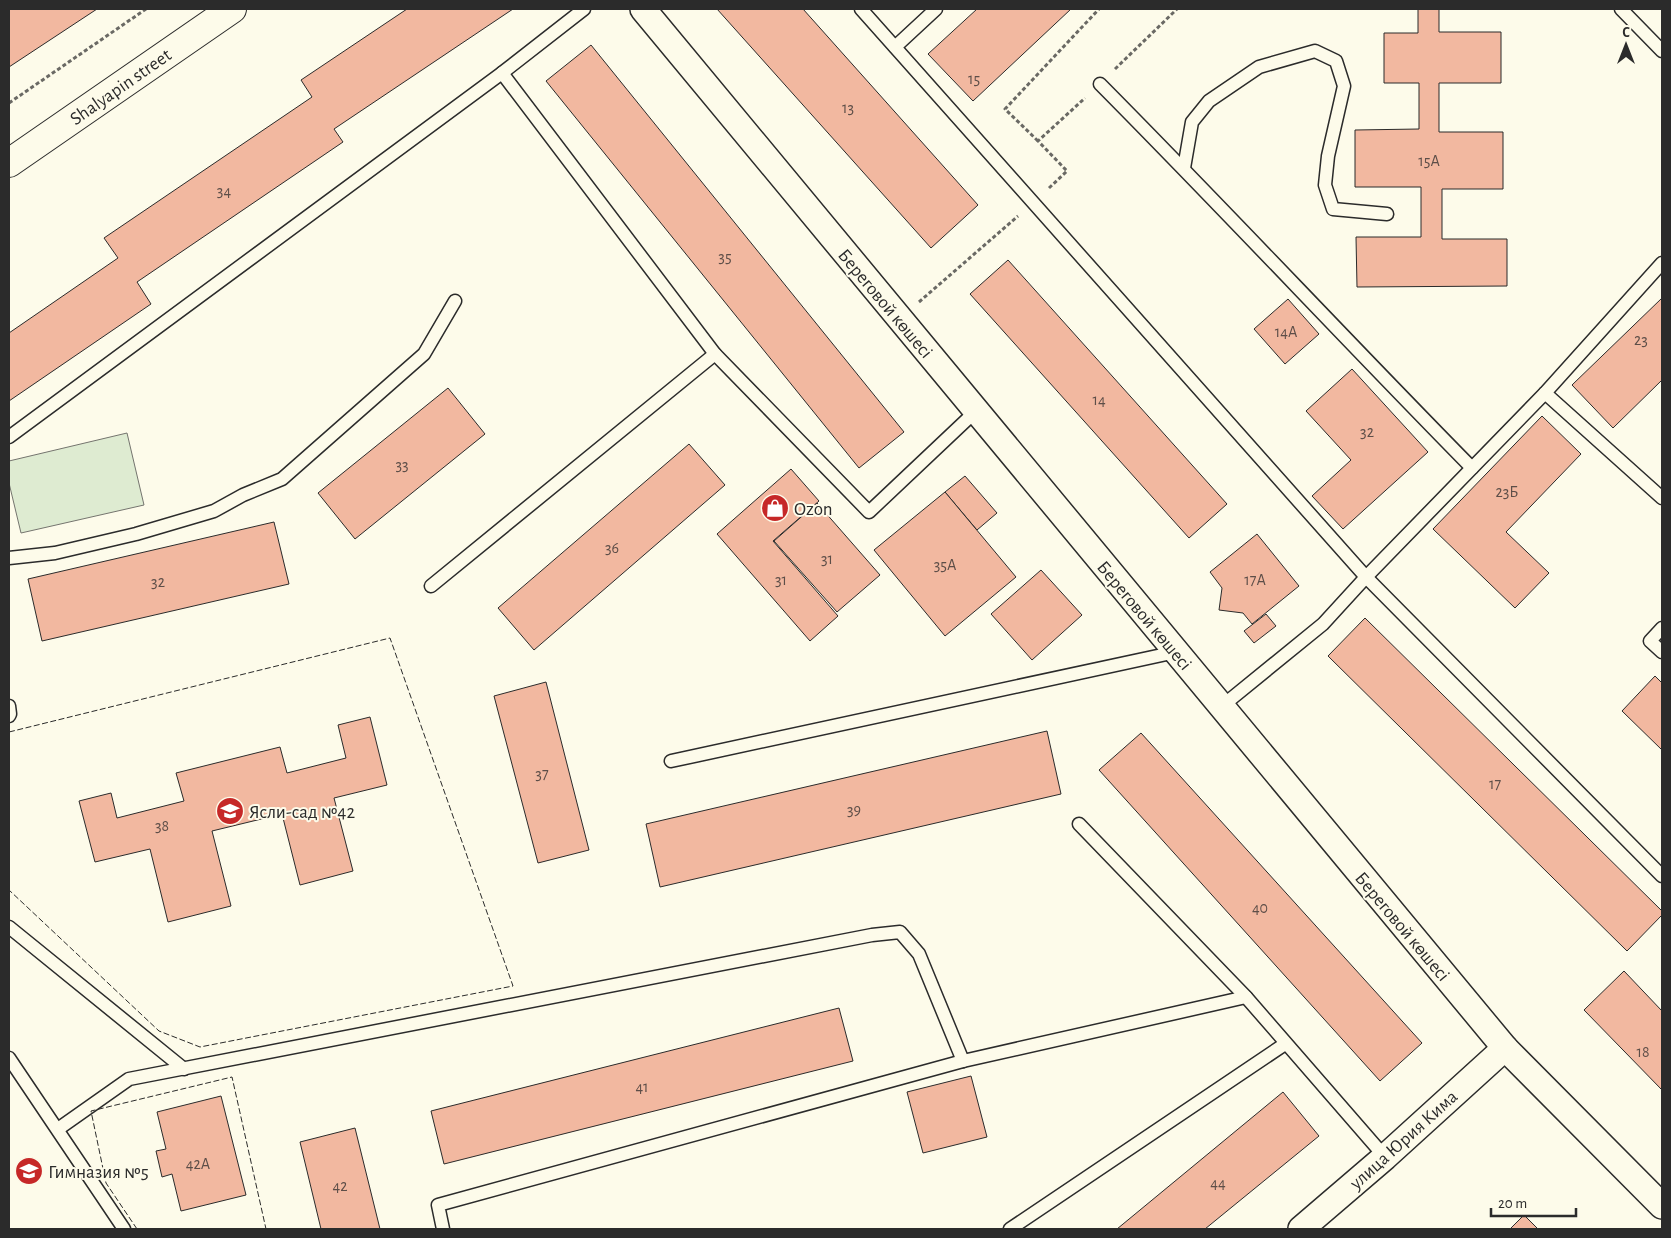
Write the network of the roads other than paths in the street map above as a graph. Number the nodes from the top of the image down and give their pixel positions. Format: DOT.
graph roads {
  1 [pos="232,9"];
  2 [pos="584,9"];
  3 [pos="643,9"];
  4 [pos="861,9"];
  5 [pos="936,9"];
  6 [pos="1621,9"];
  7 [pos="895,47"];
  8 [pos="1662,51"];
  9 [pos="502,73"];
  10 [pos="1100,84"];
  11 [pos="9,163"];
  12 [pos="1184,168"];
  13 [pos="1387,214"];
  14 [pos="1662,263"];
  15 [pos="455,302"];
  16 [pos="715,354"];
  17 [pos="1545,394"];
  18 [pos="976,411"];
  19 [pos="9,438"];
  20 [pos="1472,468"];
  21 [pos="1662,498"];
  22 [pos="9,558"];
  23 [pos="1366,577"];
  24 [pos="431,586"];
  25 [pos="1662,628"];
  26 [pos="1176,652"];
  27 [pos="1662,652"];
  28 [pos="9,706"];
  29 [pos="1221,707"];
  30 [pos="9,716"];
  31 [pos="671,761"];
  32 [pos="1079,824"];
  33 [pos="1662,876"];
  34 [pos="9,927"];
  35 [pos="1246,997"];
  36 [pos="1285,1044"];
  37 [pos="1505,1048"];
  38 [pos="9,1058"];
  39 [pos="963,1061"];
  40 [pos="184,1068"];
  41 [pos="58,1129"];
  42 [pos="1385,1157"];
  43 [pos="1662,1206"];
  44 [pos="124,1229"];
  45 [pos="443,1229"];
  46 [pos="1010,1229"];
  47 [pos="1301,1229"];
  1 -- 11 [label="main road, Shalyapin street"];
  2 -- 9 [label="lane"];
  3 -- 18 [label="street, Береговой көшесі"];
  4 -- 7 [label="lane"];
  5 -- 7 [label="lane"];
  6 -- 8 [label="lane"];
  7 -- 23 [label="lane"];
  9 -- 16 [label="lane"];
  9 -- 19 [label="lane"];
  10 -- 12 [label="lane"];
  12 -- 13 [label="lane"];
  12 -- 20 [label="lane"];
  14 -- 17 [label="lane"];
  15 -- 22 [label="lane"];
  16 -- 18 [label="lane"];
  16 -- 24 [label="lane"];
  17 -- 20 [label="lane"];
  17 -- 21 [label="lane"];
  18 -- 26 [label="street, Береговой көшесі"];
  20 -- 23 [label="lane"];
  23 -- 29 [label="lane"];
  23 -- 33 [label="lane"];
  25 -- 27 [label="lane"];
  26 -- 29 [label="street, Береговой көшесі"];
  26 -- 31 [label="lane"];
  28 -- 30 [label="lane"];
  29 -- 37 [label="street, Береговой көшесі"];
  32 -- 35 [label="lane"];
  34 -- 40 [label="lane"];
  35 -- 36 [label="lane"];
  35 -- 39 [label="lane"];
  36 -- 42 [label="lane"];
  36 -- 46 [label="lane"];
  37 -- 42 [label="street, улица Юрия Кима"];
  37 -- 43 [label="street, Береговой көшесі"];
  38 -- 41 [label="lane"];
  39 -- 40 [label="lane"];
  39 -- 45 [label="lane"];
  40 -- 41 [label="lane"];
  41 -- 44 [label="lane"];
  42 -- 47 [label="street, улица Юрия Кима"];
}
